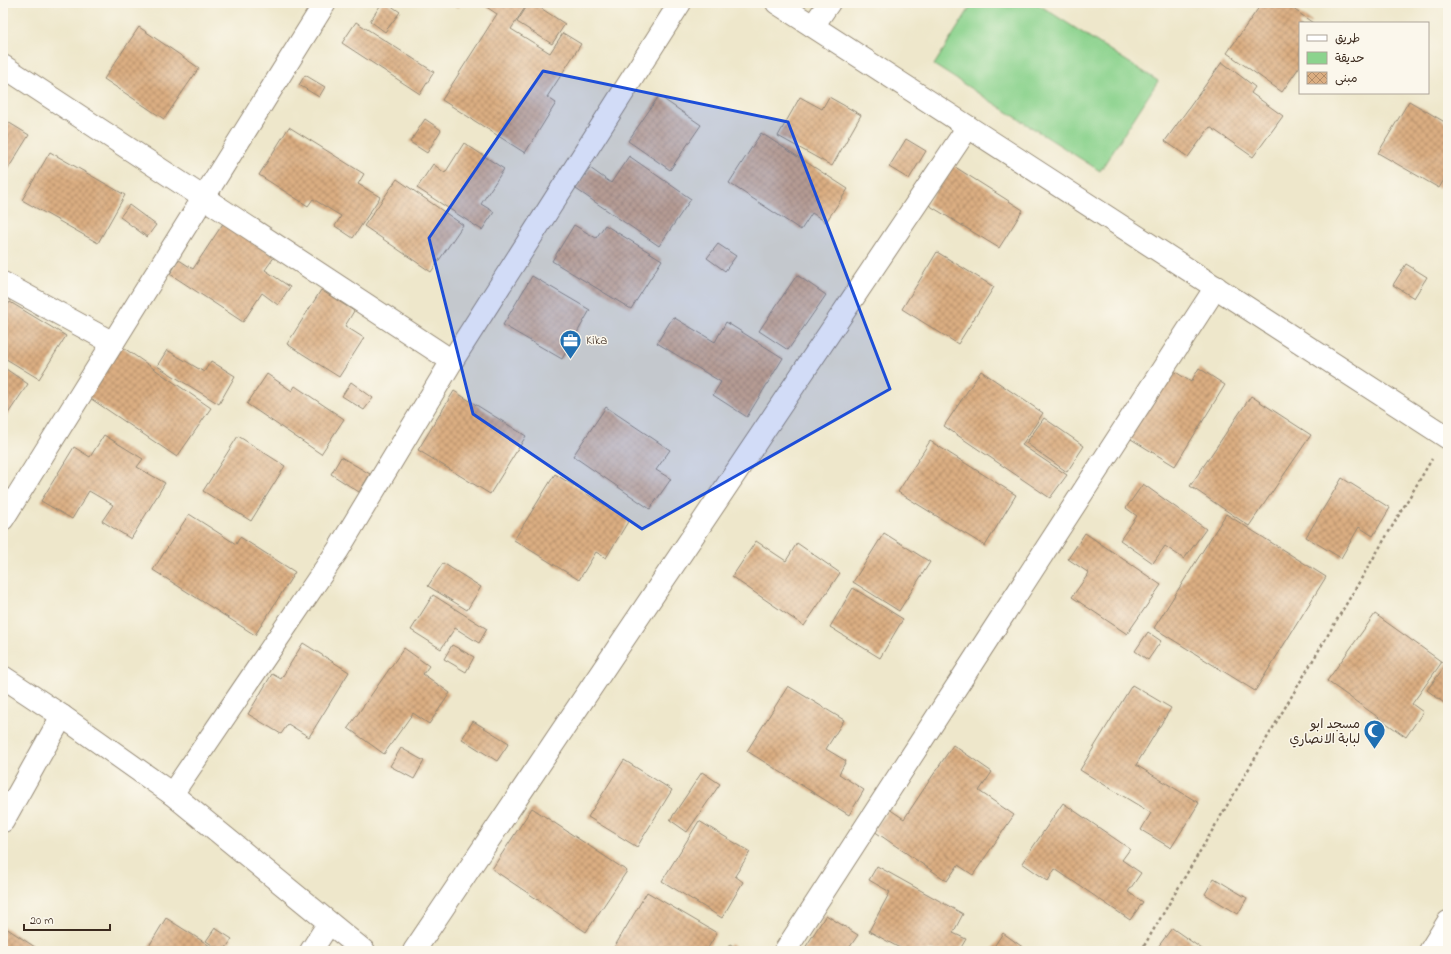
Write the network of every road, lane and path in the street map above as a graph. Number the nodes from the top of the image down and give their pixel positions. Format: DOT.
graph roads {
  1 [pos="325,3"];
  2 [pos="680,3"];
  3 [pos="777,3"];
  4 [pos="828,3"];
  5 [pos="813,26"];
  6 [pos="3,66"];
  7 [pos="968,127"];
  8 [pos="203,198"];
  9 [pos="3,283"];
  10 [pos="1216,287"];
  11 [pos="113,343"];
  12 [pos="452,361"];
  13 [pos="1447,437"];
  14 [pos="3,519"];
  15 [pos="3,677"];
  16 [pos="62,716"];
  17 [pos="172,794"];
  18 [pos="3,821"];
  19 [pos="1448,922"];
  20 [pos="330,923"];
  21 [pos="311,951"];
  22 [pos="364,951"];
  23 [pos="414,951"];
  24 [pos="785,951"];
  25 [pos="1141,951"];
  26 [pos="1430,951"];
  1 -- 8 [label="street"];
  2 -- 12 [label="street"];
  3 -- 5 [label="street"];
  4 -- 5 [label="street"];
  5 -- 7 [label="street"];
  6 -- 8 [label="street"];
  7 -- 10 [label="street"];
  7 -- 23 [label="street"];
  8 -- 11 [label="street"];
  8 -- 12 [label="street"];
  9 -- 11 [label="street"];
  10 -- 13 [label="street"];
  10 -- 24 [label="street"];
  11 -- 14 [label="street"];
  12 -- 17 [label="street"];
  13 -- 25 [label="path"];
  15 -- 16 [label="street"];
  16 -- 17 [label="street"];
  16 -- 18 [label="street"];
  17 -- 20 [label="street"];
  19 -- 26 [label="street"];
  20 -- 21 [label="street"];
  20 -- 22 [label="street"];
}
